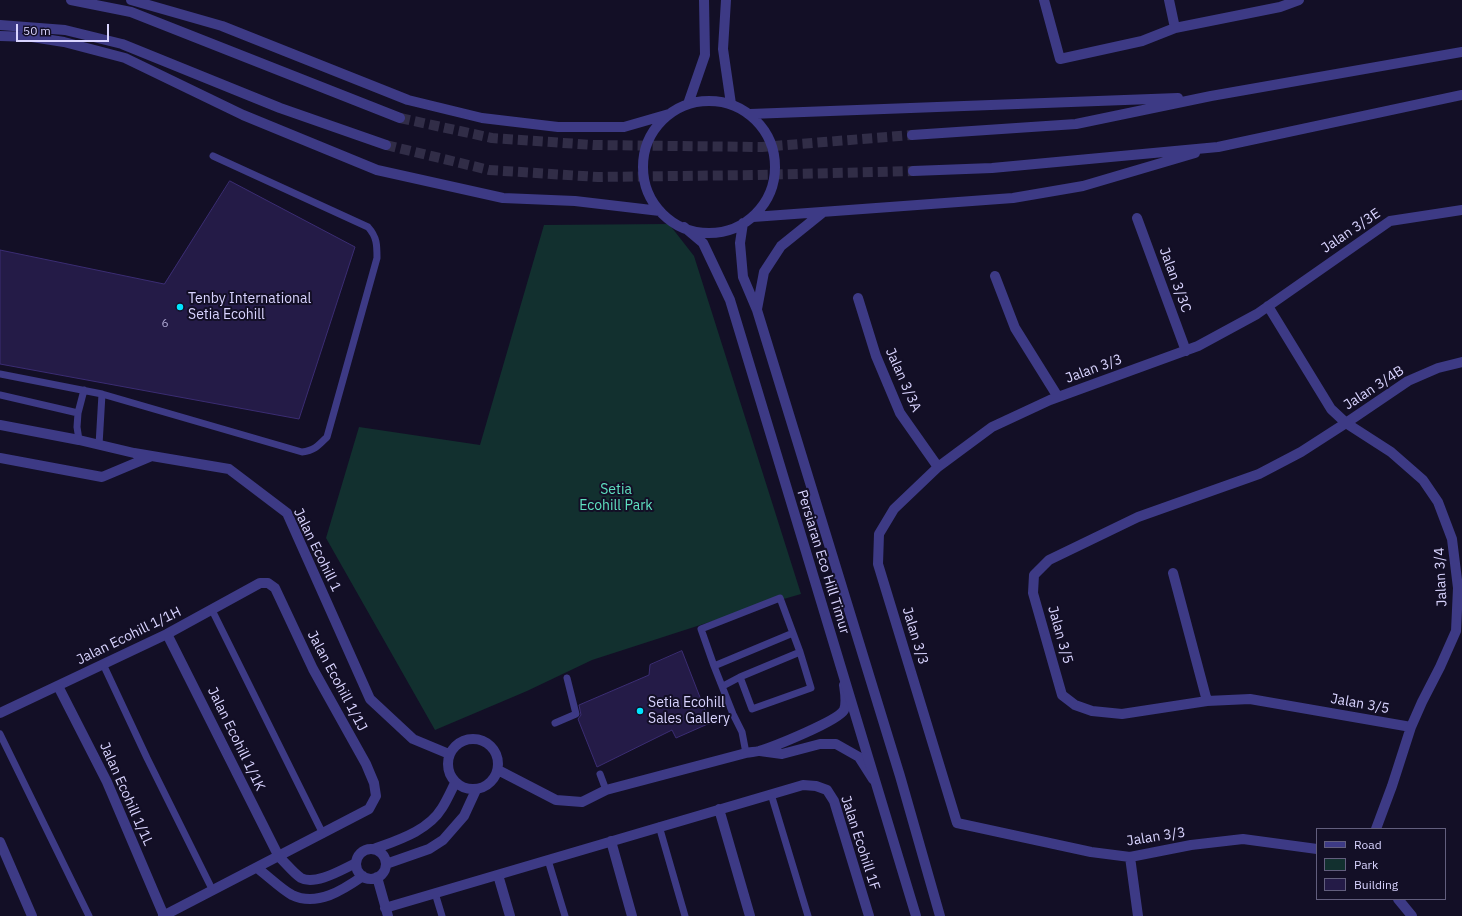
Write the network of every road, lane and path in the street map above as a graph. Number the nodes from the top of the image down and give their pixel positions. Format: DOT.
graph roads {
  1 [pos="71,0"];
  2 [pos="131,0"];
  3 [pos="704,0"];
  4 [pos="726,0"];
  5 [pos="1044,0"];
  6 [pos="1169,0"];
  7 [pos="1299,0"];
  8 [pos="0,25"];
  9 [pos="1175,28"];
  10 [pos="0,36"];
  11 [pos="1462,52"];
  12 [pos="1462,94"];
  13 [pos="1211,96"];
  14 [pos="688,104"];
  15 [pos="731,104"];
  16 [pos="669,114"];
  17 [pos="750,114"];
  18 [pos="400,118"];
  19 [pos="912,135"];
  20 [pos="386,145"];
  21 [pos="1218,147"];
  22 [pos="212,156"];
  23 [pos="913,171"];
  24 [pos="1462,210"];
  25 [pos="660,211"];
  26 [pos="822,212"];
  27 [pos="753,217"];
  28 [pos="1137,218"];
  29 [pos="743,223"];
  30 [pos="684,227"];
  31 [pos="995,276"];
  32 [pos="858,298"];
  33 [pos="1268,306"];
  34 [pos="756,310"];
  35 [pos="1257,314"];
  36 [pos="1186,351"];
  37 [pos="1462,362"];
  38 [pos="0,374"];
  39 [pos="84,390"];
  40 [pos="102,394"];
  41 [pos="0,395"];
  42 [pos="1058,397"];
  43 [pos="78,413"];
  44 [pos="1346,423"];
  45 [pos="0,425"];
  46 [pos="79,440"];
  47 [pos="99,445"];
  48 [pos="152,456"];
  49 [pos="0,458"];
  50 [pos="938,467"];
  51 [pos="1173,573"];
  52 [pos="268,583"];
  53 [pos="212,610"];
  54 [pos="1459,618"];
  55 [pos="793,633"];
  56 [pos="167,634"];
  57 [pos="800,652"];
  58 [pos="103,664"];
  59 [pos="714,666"];
  60 [pos="740,677"];
  61 [pos="567,678"];
  62 [pos="844,679"];
  63 [pos="58,686"];
  64 [pos="723,686"];
  65 [pos="1207,701"];
  66 [pos="0,713"];
  67 [pos="556,723"];
  68 [pos="1411,727"];
  69 [pos="0,734"];
  70 [pos="758,751"];
  71 [pos="746,753"];
  72 [pos="449,754"];
  73 [pos="498,770"];
  74 [pos="600,774"];
  75 [pos="455,783"];
  76 [pos="876,784"];
  77 [pos="476,790"];
  78 [pos="606,790"];
  79 [pos="771,794"];
  80 [pos="719,809"];
  81 [pos="659,826"];
  82 [pos="1376,828"];
  83 [pos="322,834"];
  84 [pos="611,841"];
  85 [pos="0,842"];
  86 [pos="374,849"];
  87 [pos="1316,849"];
  88 [pos="279,857"];
  89 [pos="1130,857"];
  90 [pos="548,860"];
  91 [pos="356,863"];
  92 [pos="386,864"];
  93 [pos="258,868"];
  94 [pos="498,875"];
  95 [pos="364,876"];
  96 [pos="377,877"];
  97 [pos="213,891"];
  98 [pos="435,893"];
  99 [pos="1399,900"];
  100 [pos="386,912"];
  101 [pos="32,916"];
  102 [pos="90,916"];
  103 [pos="163,916"];
  104 [pos="442,916"];
  105 [pos="510,916"];
  106 [pos="565,916"];
  107 [pos="632,916"];
  108 [pos="685,916"];
  109 [pos="750,916"];
  110 [pos="808,916"];
  111 [pos="869,916"];
  112 [pos="916,916"];
  113 [pos="940,916"];
  114 [pos="1138,916"];
  115 [pos="1412,916"];
  1 -- 18 [label="street"];
  2 -- 16 [label="street"];
  3 -- 14 [label="street"];
  4 -- 15 [label="street"];
  5 -- 9 [label="street"];
  6 -- 9 [label="street"];
  7 -- 9 [label="street"];
  8 -- 20 [label="street"];
  10 -- 25 [label="street"];
  11 -- 13 [label="street"];
  12 -- 21 [label="street"];
  13 -- 17 [label="street"];
  13 -- 19 [label="street"];
  14 -- 15 [label="street"];
  14 -- 16 [label="street"];
  15 -- 17 [label="street"];
  16 -- 25 [label="street"];
  17 -- 27 [label="street"];
  21 -- 23 [label="street"];
  21 -- 26 [label="street"];
  22 -- 40 [label="lane"];
  24 -- 33 [label="street, Jalan 3/3E"];
  25 -- 30 [label="street"];
  26 -- 27 [label="street"];
  26 -- 34 [label="street"];
  27 -- 29 [label="street"];
  28 -- 36 [label="street, Jalan 3/3C"];
  29 -- 30 [label="street"];
  29 -- 34 [label="street, Persiaran Eco Hill Timur"];
  30 -- 62 [label="street, Persiaran Eco Hill Timur"];
  31 -- 42 [label="street"];
  32 -- 50 [label="street, Jalan 3/3A"];
  33 -- 35 [label="street, Jalan 3/3E"];
  33 -- 44 [label="street, Jalan 3/4"];
  34 -- 113 [label="street, Persiaran Eco Hill Timur"];
  35 -- 36 [label="street, Jalan 3/3"];
  36 -- 42 [label="street, Jalan 3/3"];
  37 -- 44 [label="street, Jalan 3/4B"];
  38 -- 39 [label="lane"];
  39 -- 40 [label="lane"];
  39 -- 43 [label="lane"];
  40 -- 47 [label="lane"];
  41 -- 43 [label="lane"];
  42 -- 50 [label="street, Jalan 3/3"];
  43 -- 46 [label="lane"];
  44 -- 54 [label="street, Jalan 3/4"];
  44 -- 65 [label="street, Jalan 3/5"];
  45 -- 46 [label="street, Jalan Ecohill 1"];
  46 -- 47 [label="street, Jalan Ecohill 1"];
  47 -- 48 [label="street, Jalan Ecohill 1"];
  48 -- 49 [label="street"];
  48 -- 72 [label="street, Jalan Ecohill 1"];
  50 -- 89 [label="street, Jalan 3/3"];
  51 -- 65 [label="street"];
  52 -- 53 [label="street, Jalan Ecohill 1/1H"];
  52 -- 83 [label="street, Jalan Ecohill 1/1J"];
  53 -- 56 [label="street, Jalan Ecohill 1/1H"];
  53 -- 83 [label="lane"];
  54 -- 68 [label="street, Jalan 3/4"];
  55 -- 57 [label="lane"];
  55 -- 59 [label="lane"];
  55 -- 59 [label="lane"];
  56 -- 58 [label="street, Jalan Ecohill 1/1H"];
  56 -- 88 [label="street, Jalan Ecohill 1/1K"];
  57 -- 60 [label="lane"];
  57 -- 60 [label="lane"];
  58 -- 63 [label="street, Jalan Ecohill 1/1H"];
  58 -- 97 [label="lane"];
  59 -- 64 [label="lane"];
  60 -- 64 [label="lane"];
  61 -- 67 [label="lane"];
  62 -- 70 [label="street"];
  62 -- 76 [label="street, Persiaran Eco Hill Timur"];
  63 -- 66 [label="street, Jalan Ecohill 1/1H"];
  63 -- 103 [label="street, Jalan Ecohill 1/1L"];
  64 -- 71 [label="lane"];
  65 -- 68 [label="street, Jalan 3/5"];
  68 -- 82 [label="street, Jalan 3/4"];
  69 -- 102 [label="lane"];
  70 -- 71 [label="street"];
  70 -- 76 [label="street"];
  71 -- 78 [label="street"];
  72 -- 73 [label="street"];
  72 -- 75 [label="street"];
  73 -- 77 [label="street"];
  73 -- 78 [label="street"];
  74 -- 78 [label="lane"];
  75 -- 77 [label="street"];
  75 -- 86 [label="street"];
  76 -- 112 [label="street, Persiaran Eco Hill Timur"];
  77 -- 92 [label="street"];
  79 -- 80 [label="street"];
  79 -- 110 [label="lane"];
  79 -- 111 [label="street, Jalan Ecohill 1F"];
  80 -- 81 [label="street"];
  80 -- 109 [label="street"];
  81 -- 84 [label="street"];
  81 -- 108 [label="lane"];
  83 -- 88 [label="street"];
  84 -- 90 [label="street"];
  84 -- 107 [label="street"];
  85 -- 101 [label="street"];
  86 -- 91 [label="street"];
  86 -- 92 [label="street"];
  87 -- 89 [label="street, Jalan 3/3"];
  88 -- 91 [label="street, Jalan Ecohill 1/1K"];
  88 -- 93 [label="street"];
  89 -- 114 [label="street"];
  90 -- 94 [label="street"];
  90 -- 106 [label="lane"];
  91 -- 95 [label="street"];
  92 -- 96 [label="street"];
  93 -- 95 [label="street"];
  93 -- 97 [label="street"];
  94 -- 98 [label="street"];
  94 -- 105 [label="street"];
  95 -- 96 [label="street"];
  96 -- 100 [label="street"];
  97 -- 103 [label="street"];
  98 -- 100 [label="street"];
  98 -- 104 [label="lane"];
  99 -- 115 [label="street"];
}
